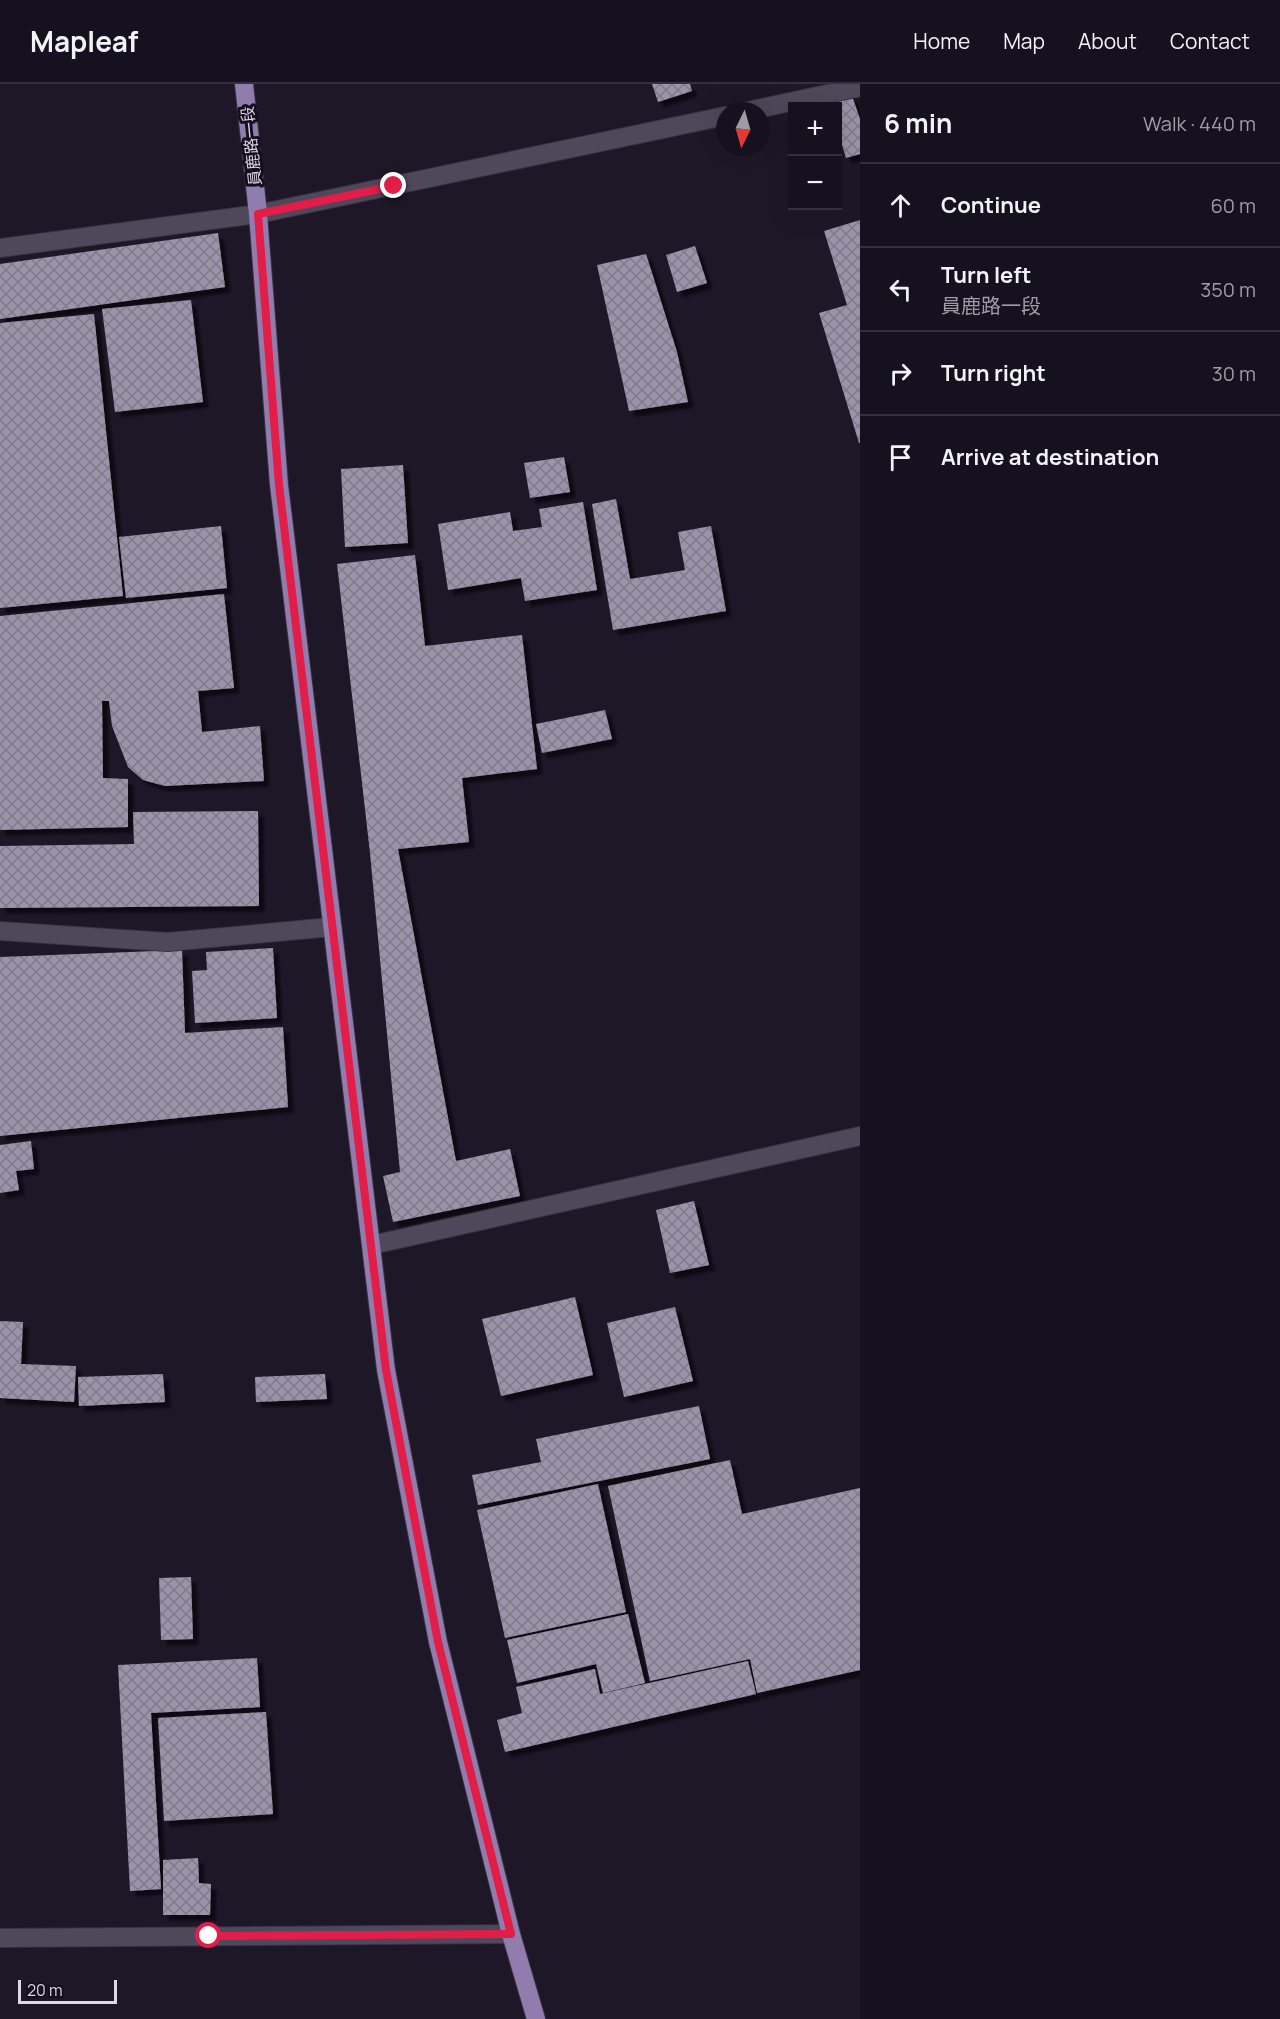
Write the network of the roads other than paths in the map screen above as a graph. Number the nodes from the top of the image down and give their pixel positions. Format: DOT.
graph roads {
  1 [pos="244,84"];
  2 [pos="860,87"];
  3 [pos="770,106"];
  4 [pos="716,118"];
  5 [pos="258,214"];
  6 [pos="0,248"];
  7 [pos="332,927"];
  8 [pos="0,931"];
  9 [pos="860,1136"];
  10 [pos="372,1245"];
  11 [pos="511,1934"];
  12 [pos="0,1938"];
  13 [pos="536,2019"];
  1 -- 5 [label="main road, 員鹿路一段"];
  2 -- 3 [label="street"];
  4 -- 5 [label="street"];
  5 -- 6 [label="street"];
  5 -- 7 [label="main road, 員鹿路一段"];
  7 -- 8 [label="street"];
  7 -- 10 [label="main road, 員鹿路一段"];
  9 -- 10 [label="street"];
  10 -- 11 [label="main road, 員鹿路一段"];
  11 -- 12 [label="street"];
  11 -- 13 [label="main road, 員鹿路一段"];
}
